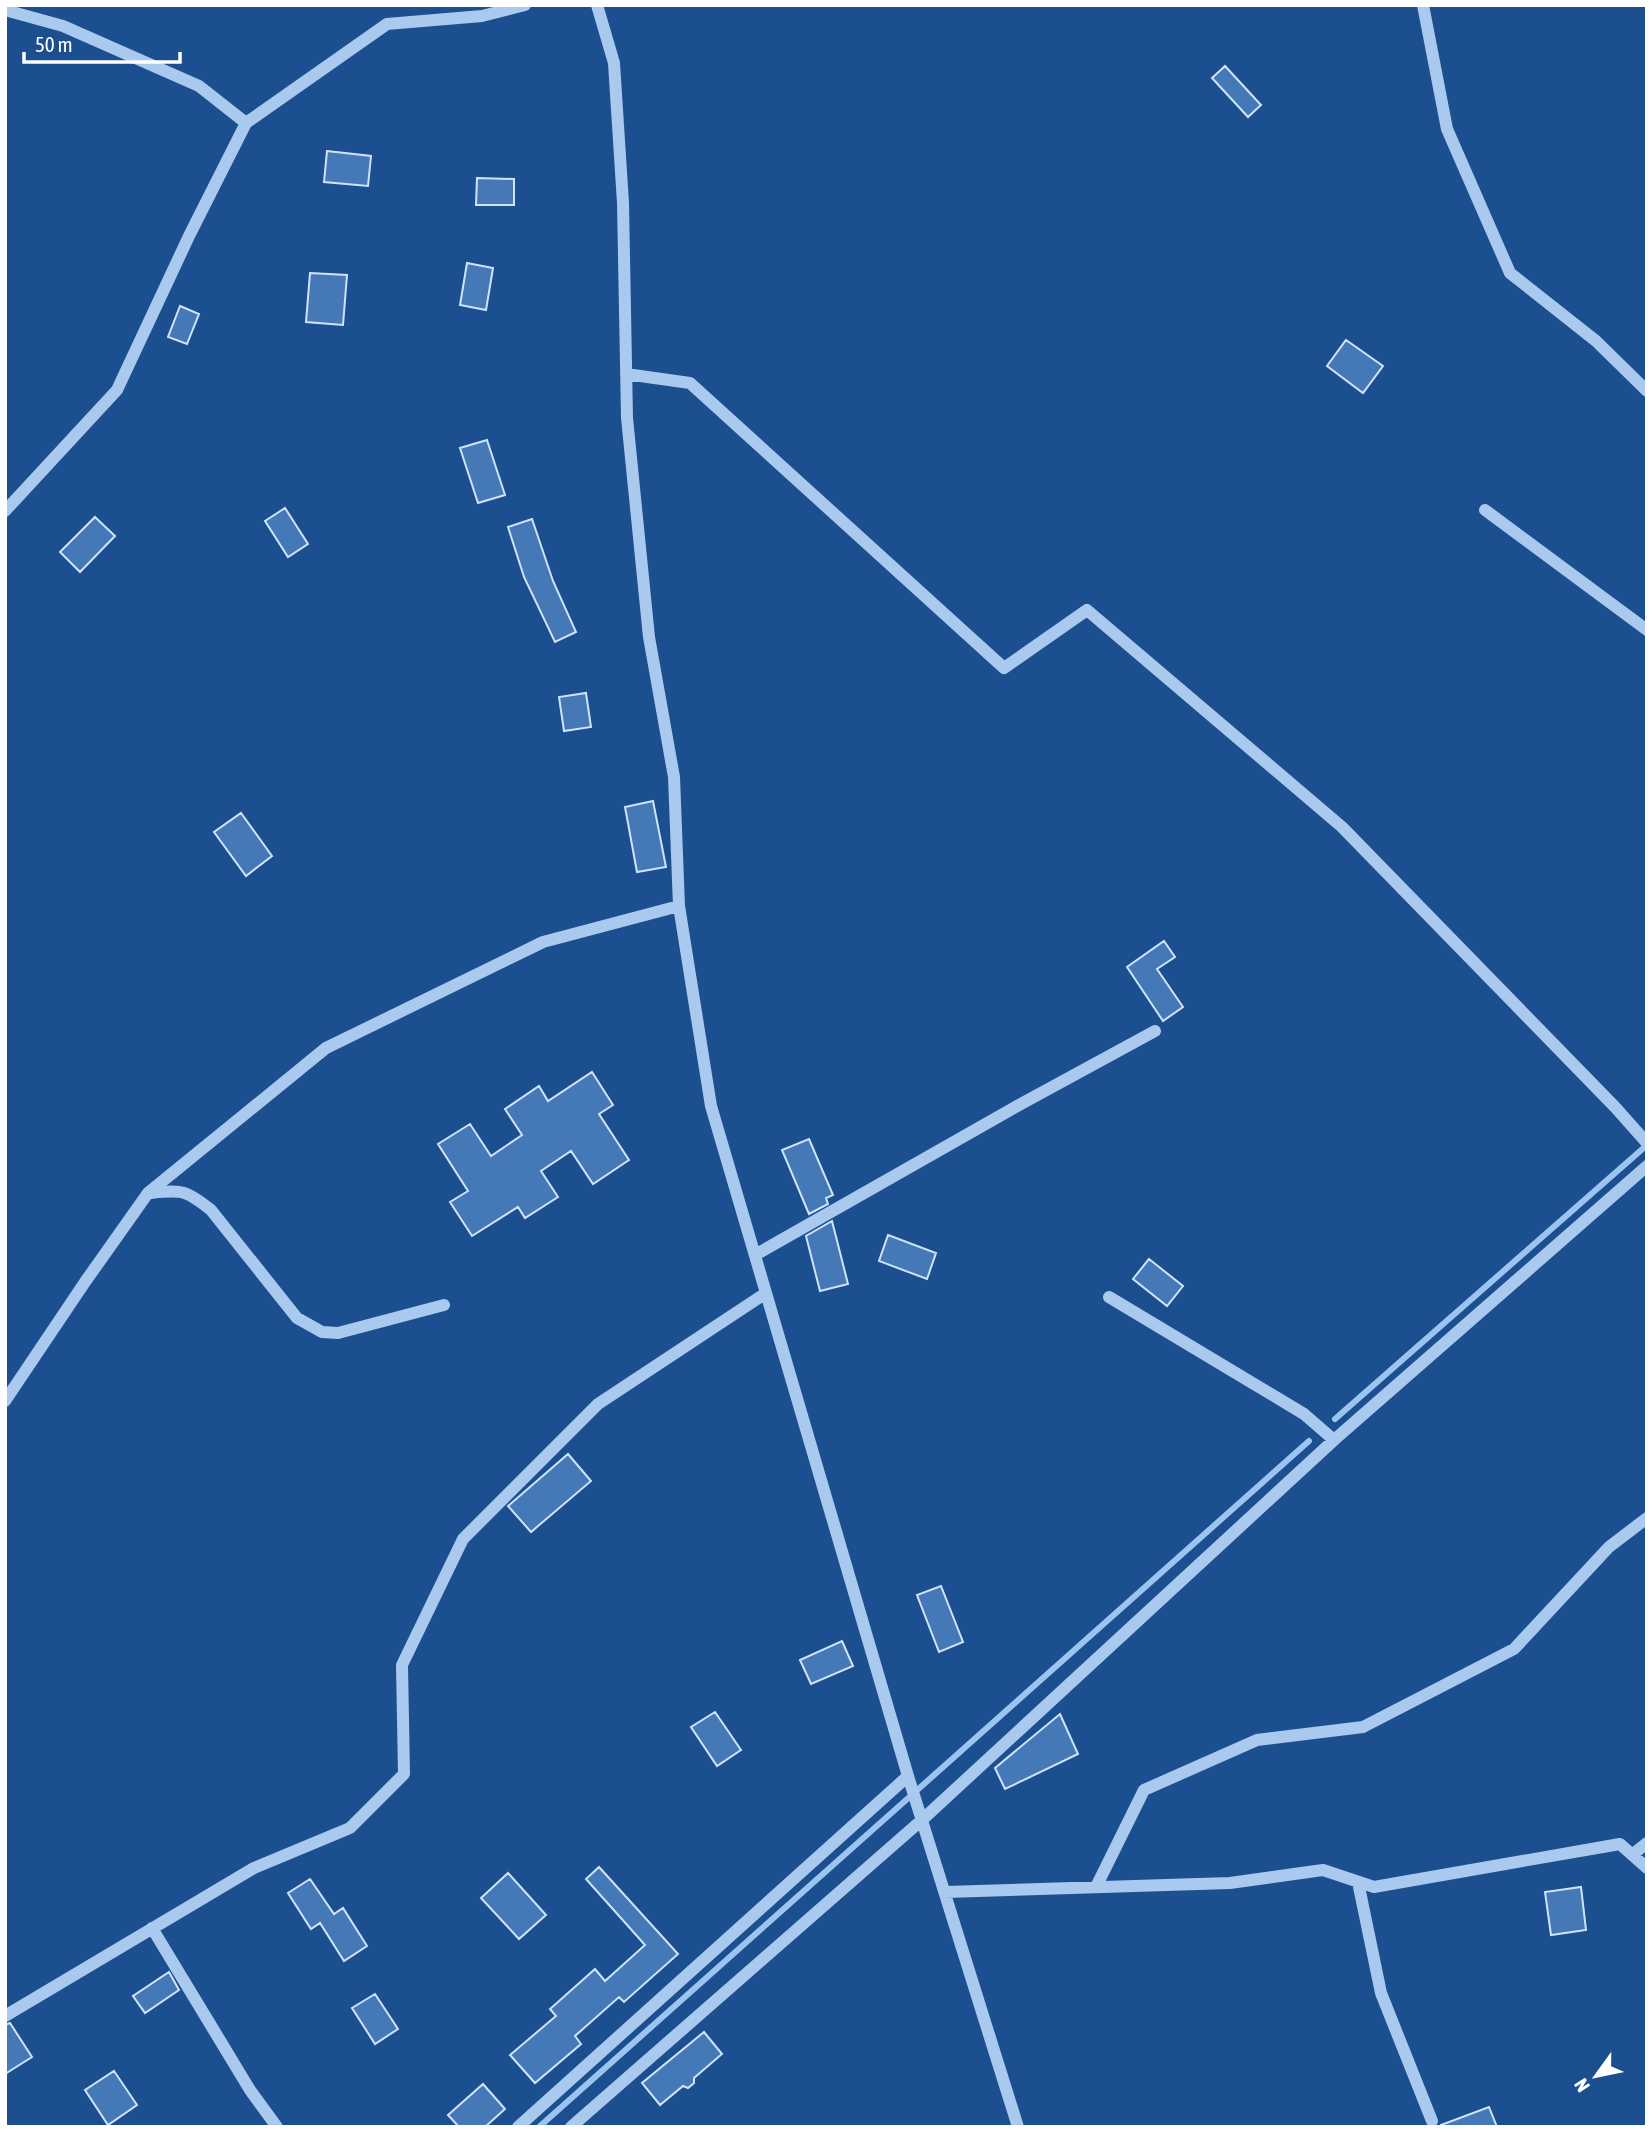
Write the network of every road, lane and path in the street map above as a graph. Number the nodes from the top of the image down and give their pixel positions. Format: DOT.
graph roads {
  1 [pos="526,5"];
  2 [pos="597,5"];
  3 [pos="1423,5"];
  4 [pos="5,10"];
  5 [pos="246,123"];
  6 [pos="626,374"];
  7 [pos="1647,391"];
  8 [pos="1485,510"];
  9 [pos="5,511"];
  10 [pos="1647,629"];
  11 [pos="678,906"];
  12 [pos="1155,1031"];
  13 [pos="1644,1140"];
  14 [pos="1647,1166"];
  15 [pos="148,1193"];
  16 [pos="755,1255"];
  17 [pos="766,1293"];
  18 [pos="1109,1297"];
  19 [pos="444,1305"];
  20 [pos="5,1401"];
  21 [pos="1334,1440"];
  22 [pos="1647,1518"];
  23 [pos="908,1776"];
  24 [pos="923,1819"];
  25 [pos="1647,1843"];
  26 [pos="1632,1855"];
  27 [pos="1647,1868"];
  28 [pos="1358,1882"];
  29 [pos="1096,1887"];
  30 [pos="945,1892"];
  31 [pos="152,1928"];
  32 [pos="5,2016"];
  33 [pos="1432,2121"];
  34 [pos="277,2127"];
  35 [pos="518,2127"];
  36 [pos="571,2127"];
  37 [pos="1018,2127"];
  1 -- 5 [label="street"];
  2 -- 6 [label="street"];
  3 -- 7 [label="street"];
  4 -- 5 [label="street"];
  5 -- 9 [label="street"];
  6 -- 11 [label="street"];
  6 -- 13 [label="street"];
  8 -- 10 [label="street"];
  11 -- 15 [label="street"];
  11 -- 16 [label="street"];
  12 -- 16 [label="street"];
  14 -- 21 [label="street"];
  15 -- 19 [label="street"];
  15 -- 20 [label="street"];
  16 -- 17 [label="street"];
  17 -- 23 [label="street"];
  17 -- 31 [label="street"];
  18 -- 21 [label="street"];
  21 -- 24 [label="street"];
  22 -- 29 [label="street"];
  23 -- 24 [label="street"];
  23 -- 35 [label="street"];
  24 -- 30 [label="street"];
  24 -- 36 [label="street"];
  25 -- 26 [label="street"];
  26 -- 27 [label="street"];
  26 -- 28 [label="street"];
  28 -- 29 [label="street"];
  28 -- 33 [label="street"];
  29 -- 30 [label="street"];
  30 -- 37 [label="street"];
  31 -- 32 [label="street"];
  31 -- 34 [label="street"];
}
